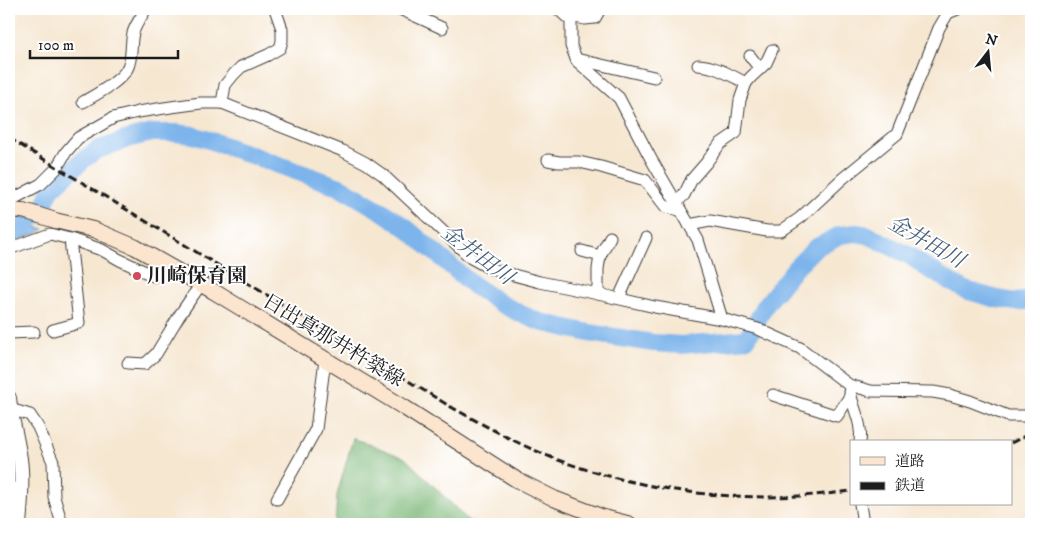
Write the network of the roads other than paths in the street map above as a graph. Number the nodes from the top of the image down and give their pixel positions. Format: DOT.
graph roads {
  1 [pos="146,9"];
  2 [pos="275,9"];
  3 [pos="400,9"];
  4 [pos="600,9"];
  5 [pos="958,9"];
  6 [pos="561,12"];
  7 [pos="442,28"];
  8 [pos="772,50"];
  9 [pos="750,56"];
  10 [pos="576,59"];
  11 [pos="698,65"];
  12 [pos="760,69"];
  13 [pos="654,77"];
  14 [pos="746,83"];
  15 [pos="83,102"];
  16 [pos="222,103"];
  17 [pos="548,160"];
  18 [pos="9,200"];
  19 [pos="678,206"];
  20 [pos="9,208"];
  21 [pos="689,224"];
  22 [pos="610,236"];
  23 [pos="646,238"];
  24 [pos="70,239"];
  25 [pos="9,249"];
  26 [pos="582,251"];
  27 [pos="600,256"];
  28 [pos="161,262"];
  29 [pos="201,284"];
  30 [pos="598,294"];
  31 [pos="619,298"];
  32 [pos="727,321"];
  33 [pos="53,330"];
  34 [pos="34,332"];
  35 [pos="9,333"];
  36 [pos="325,360"];
  37 [pos="128,363"];
  38 [pos="849,390"];
  39 [pos="773,395"];
  40 [pos="9,403"];
  41 [pos="1031,416"];
  42 [pos="860,440"];
  43 [pos="15,488"];
  44 [pos="277,499"];
  45 [pos="860,506"];
  46 [pos="19,524"];
  47 [pos="62,524"];
  48 [pos="629,524"];
  49 [pos="863,524"];
  1 -- 15 [label="street"];
  2 -- 16 [label="street"];
  3 -- 7 [label="street"];
  4 -- 6 [label="street"];
  5 -- 21 [label="street"];
  6 -- 10 [label="street"];
  8 -- 12 [label="street"];
  9 -- 12 [label="street"];
  10 -- 13 [label="street"];
  10 -- 19 [label="street"];
  11 -- 14 [label="street"];
  12 -- 14 [label="street"];
  14 -- 19 [label="street"];
  16 -- 18 [label="street"];
  16 -- 30 [label="street"];
  17 -- 19 [label="street"];
  19 -- 21 [label="street"];
  20 -- 28 [label="main road, 日出真那井杵築線"];
  21 -- 32 [label="street"];
  22 -- 27 [label="street"];
  23 -- 31 [label="street"];
  24 -- 25 [label="street"];
  24 -- 28 [label="street"];
  24 -- 33 [label="street"];
  26 -- 27 [label="street"];
  27 -- 30 [label="street"];
  28 -- 29 [label="main road, 日出真那井杵築線"];
  29 -- 36 [label="main road, 日出真那井杵築線"];
  29 -- 37 [label="street"];
  30 -- 31 [label="street"];
  31 -- 32 [label="street"];
  32 -- 38 [label="street"];
  34 -- 35 [label="street"];
  36 -- 44 [label="street"];
  36 -- 48 [label="main road, 日出真那井杵築線"];
  38 -- 39 [label="street"];
  38 -- 41 [label="street"];
  38 -- 42 [label="street"];
  40 -- 43 [label="street"];
  40 -- 47 [label="street"];
  43 -- 46 [label="street"];
  45 -- 49 [label="street"];
}
